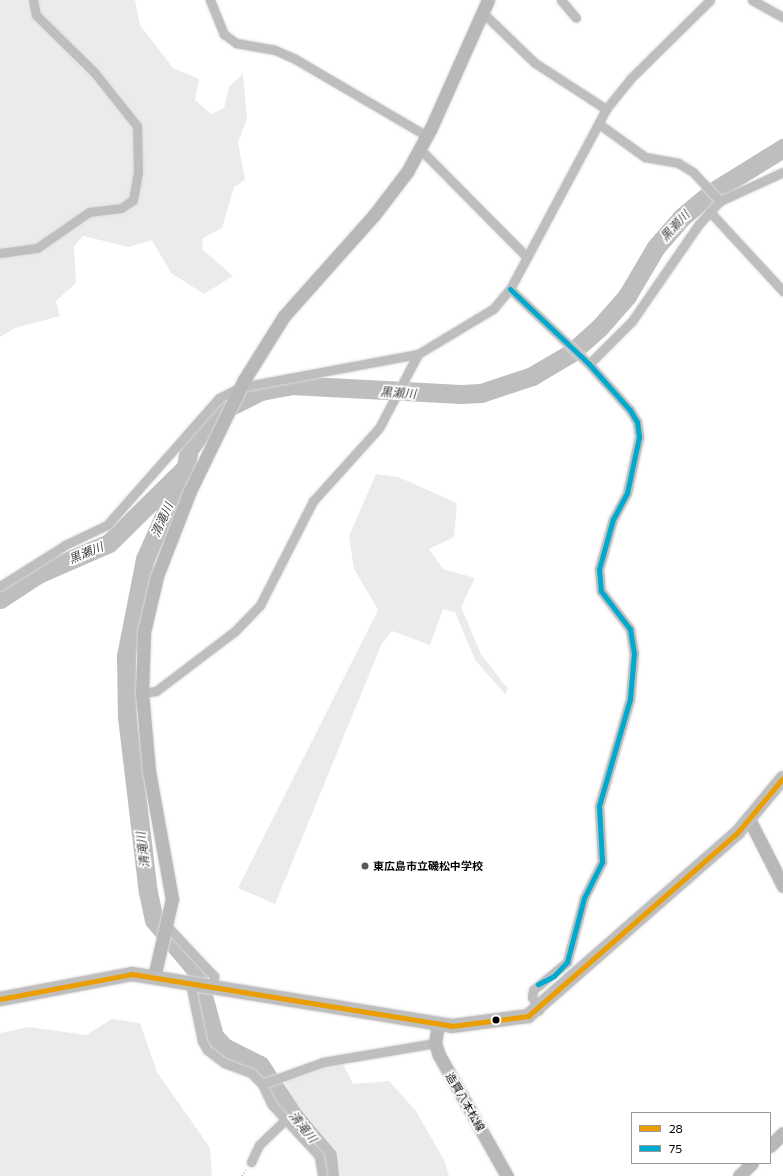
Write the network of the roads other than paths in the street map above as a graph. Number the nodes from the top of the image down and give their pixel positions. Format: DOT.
graph roads {
  1 [pos="33,0"];
  2 [pos="210,0"];
  3 [pos="488,0"];
  4 [pos="560,0"];
  5 [pos="710,0"];
  6 [pos="752,0"];
  7 [pos="483,14"];
  8 [pos="783,17"];
  9 [pos="576,18"];
  10 [pos="606,109"];
  11 [pos="599,124"];
  12 [pos="427,136"];
  13 [pos="420,149"];
  14 [pos="783,172"];
  15 [pos="720,201"];
  16 [pos="710,212"];
  17 [pos="0,253"];
  18 [pos="526,257"];
  19 [pos="510,289"];
  20 [pos="783,291"];
  21 [pos="418,354"];
  22 [pos="587,363"];
  23 [pos="241,388"];
  24 [pos="0,586"];
  25 [pos="142,693"];
  26 [pos="783,778"];
  27 [pos="749,819"];
  28 [pos="783,886"];
  29 [pos="167,926"];
  30 [pos="154,977"];
  31 [pos="190,983"];
  32 [pos="210,986"];
  33 [pos="0,998"];
  34 [pos="539,1010"];
  35 [pos="438,1024"];
  36 [pos="435,1043"];
  37 [pos="263,1083"];
  38 [pos="285,1120"];
  39 [pos="783,1133"];
  40 [pos="771,1145"];
  41 [pos="251,1162"];
  42 [pos="751,1164"];
  43 [pos="322,1176"];
  44 [pos="507,1176"];
  45 [pos="739,1176"];
  1 -- 17 [label="street"];
  2 -- 12 [label="street"];
  3 -- 7 [label="street"];
  4 -- 9 [label="street"];
  5 -- 10 [label="street"];
  6 -- 8 [label="street"];
  7 -- 10 [label="street"];
  7 -- 12 [label="street"];
  10 -- 11 [label="street"];
  11 -- 15 [label="street"];
  11 -- 18 [label="street"];
  12 -- 13 [label="street"];
  13 -- 18 [label="street"];
  13 -- 23 [label="street"];
  14 -- 15 [label="street"];
  15 -- 16 [label="street"];
  16 -- 20 [label="street"];
  16 -- 22 [label="street"];
  18 -- 19 [label="street"];
  19 -- 21 [label="street"];
  19 -- 22 [label="street"];
  21 -- 23 [label="street"];
  21 -- 25 [label="street"];
  22 -- 34 [label="street"];
  23 -- 24 [label="street"];
  23 -- 25 [label="street"];
  25 -- 29 [label="street"];
  26 -- 27 [label="main road"];
  27 -- 28 [label="street"];
  27 -- 34 [label="main road"];
  29 -- 30 [label="street"];
  29 -- 32 [label="street"];
  30 -- 31 [label="main road"];
  30 -- 33 [label="main road"];
  31 -- 32 [label="main road"];
  31 -- 37 [label="street"];
  32 -- 35 [label="main road"];
  34 -- 35 [label="main road"];
  35 -- 36 [label="street, 造賀八本松線"];
  36 -- 37 [label="street"];
  36 -- 44 [label="street, 造賀八本松線"];
  37 -- 38 [label="street"];
  38 -- 41 [label="street"];
  38 -- 43 [label="street"];
  39 -- 40 [label="street"];
  42 -- 45 [label="street"];
}
